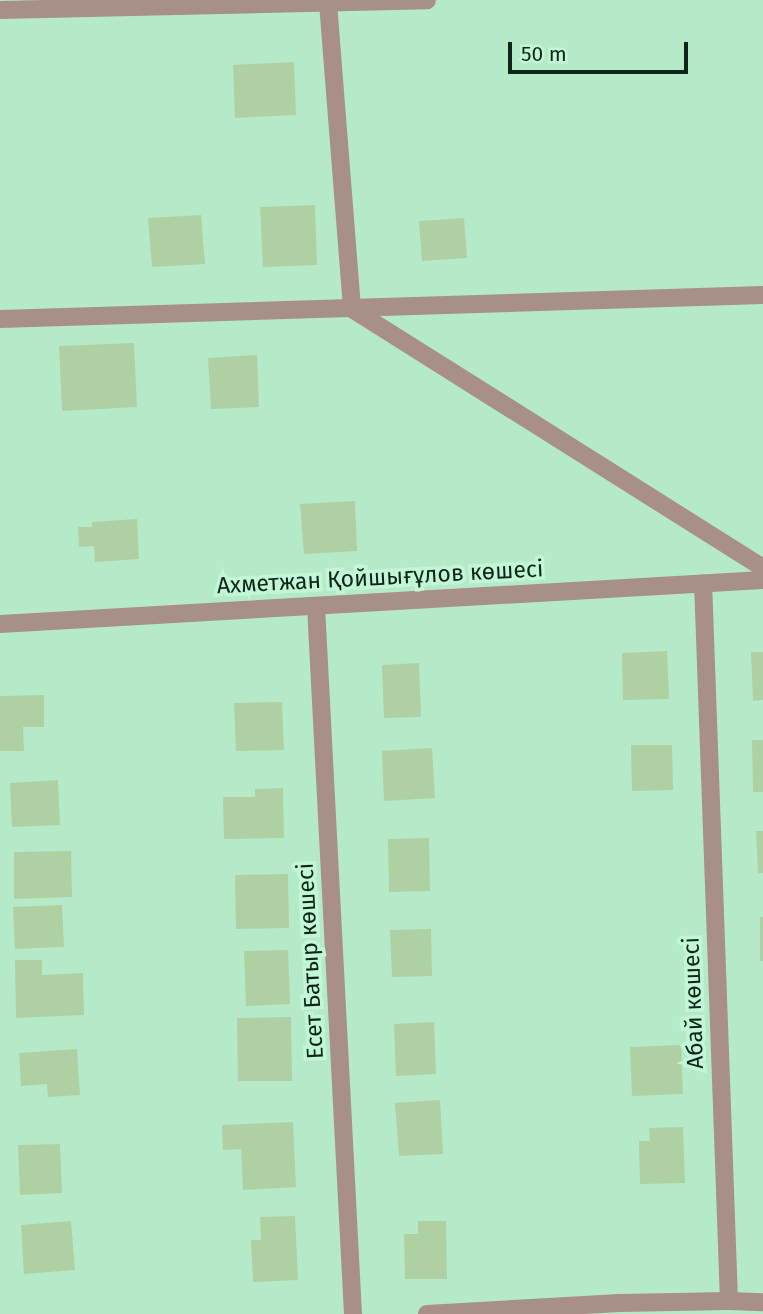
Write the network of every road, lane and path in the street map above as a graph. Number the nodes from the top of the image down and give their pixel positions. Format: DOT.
graph roads {
  1 [pos="428,0"];
  2 [pos="328,3"];
  3 [pos="0,10"];
  4 [pos="763,295"];
  5 [pos="352,309"];
  6 [pos="0,319"];
  7 [pos="763,568"];
  8 [pos="763,580"];
  9 [pos="703,583"];
  10 [pos="316,606"];
  11 [pos="0,624"];
  12 [pos="729,1301"];
  13 [pos="763,1302"];
  14 [pos="621,1308"];
  15 [pos="354,1314"];
  16 [pos="427,1314"];
  1 -- 2 [label="street"];
  2 -- 3 [label="street"];
  2 -- 5 [label="street"];
  4 -- 5 [label="street"];
  5 -- 6 [label="street"];
  5 -- 7 [label="street"];
  8 -- 9 [label="street, Ахметжан Қойшығұлов көшесі"];
  9 -- 10 [label="street, Ахметжан Қойшығұлов көшесі"];
  9 -- 12 [label="street, Абай көшесі"];
  10 -- 11 [label="street, Ахметжан Қойшығұлов көшесі"];
  10 -- 15 [label="street, Есет Батыр көшесі"];
  12 -- 13 [label="street"];
  12 -- 14 [label="street"];
  14 -- 16 [label="street"];
}
